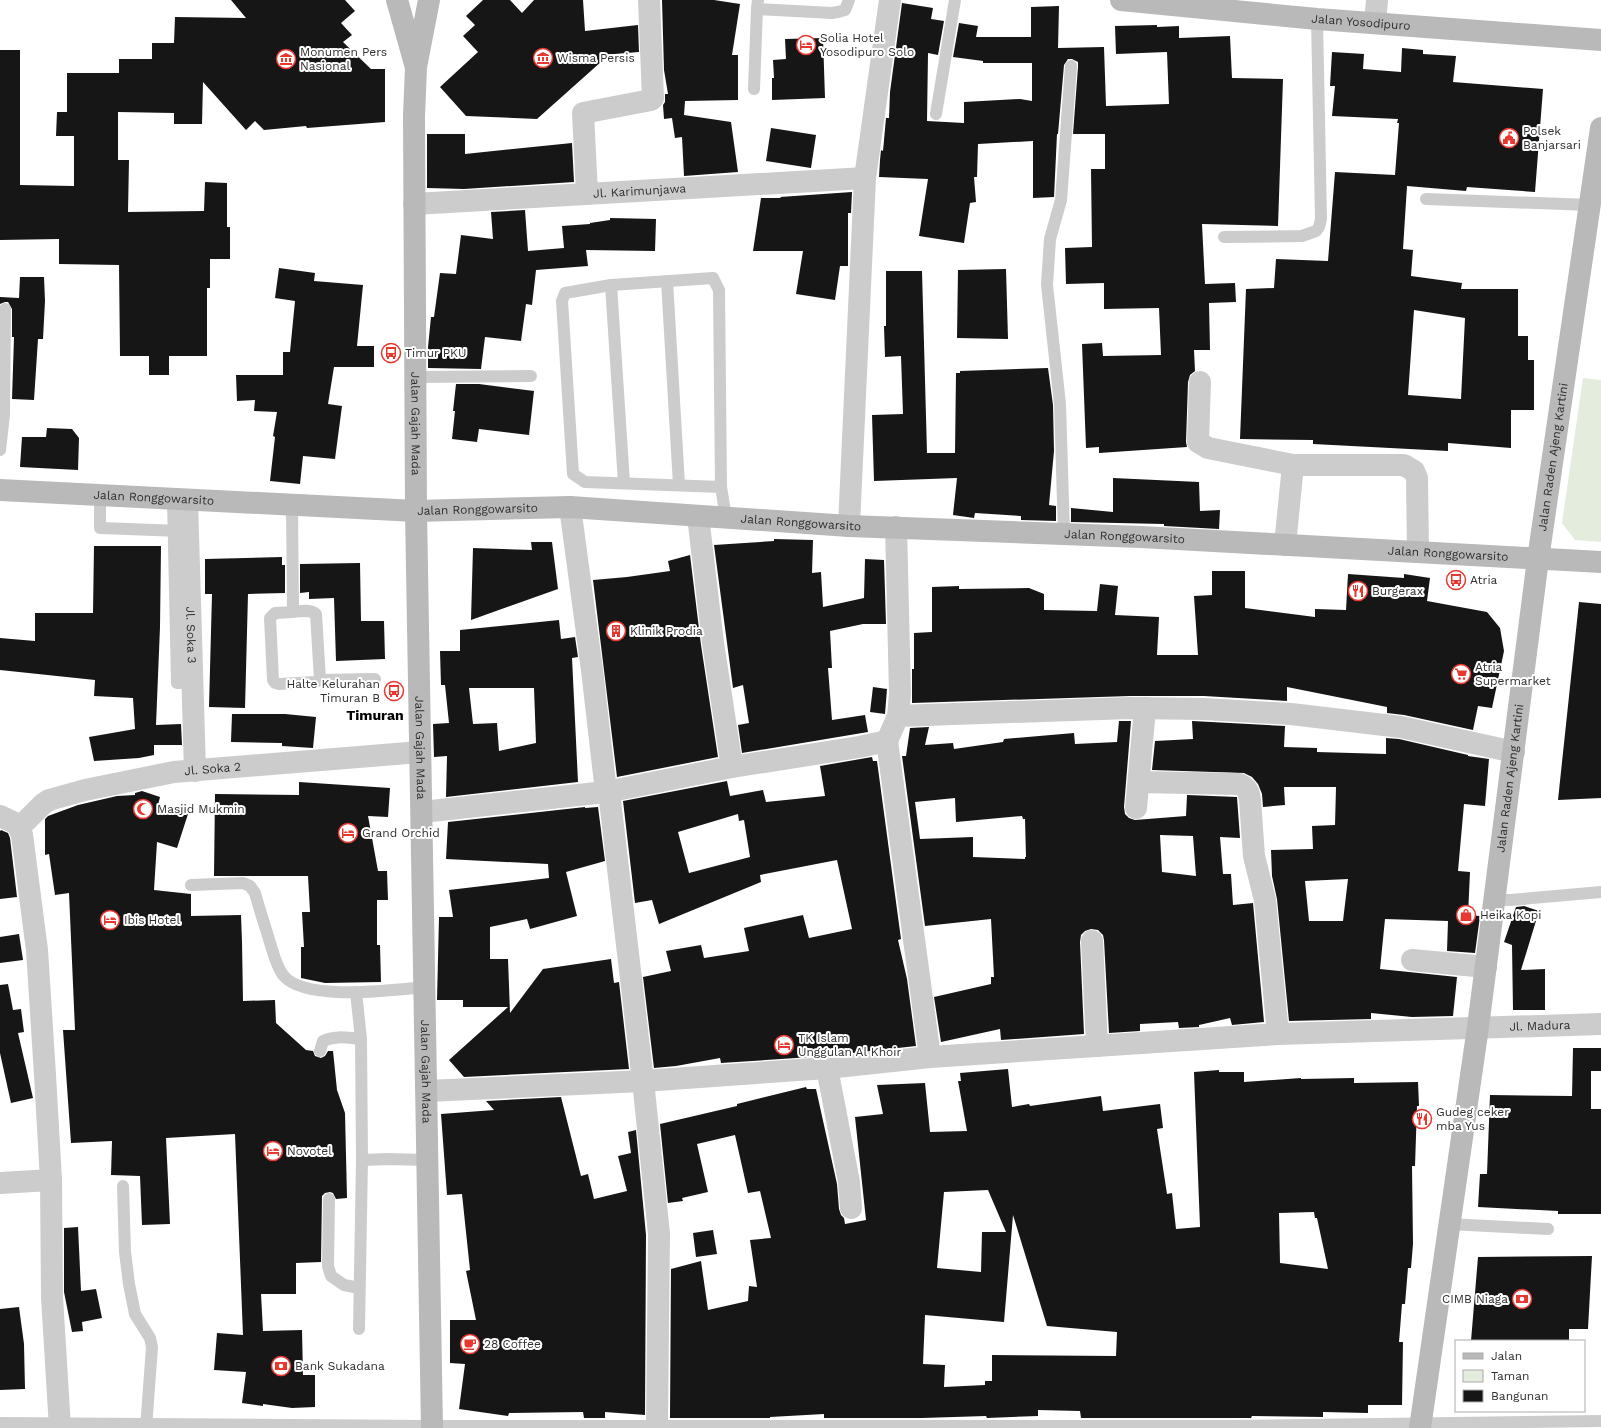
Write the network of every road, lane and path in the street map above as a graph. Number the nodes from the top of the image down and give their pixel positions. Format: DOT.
graph roads {
  1 [pos="396,0"];
  2 [pos="429,0"];
  3 [pos="649,0"];
  4 [pos="849,0"];
  5 [pos="890,0"];
  6 [pos="955,0"];
  7 [pos="1121,0"];
  8 [pos="1377,0"];
  9 [pos="758,4"];
  10 [pos="1317,19"];
  11 [pos="1375,23"];
  12 [pos="1601,40"];
  13 [pos="1071,66"];
  14 [pos="416,67"];
  15 [pos="754,89"];
  16 [pos="936,114"];
  17 [pos="1601,128"];
  18 [pos="865,178"];
  19 [pos="587,194"];
  20 [pos="1426,199"];
  21 [pos="414,204"];
  22 [pos="1590,205"];
  23 [pos="1224,237"];
  24 [pos="667,282"];
  25 [pos="610,285"];
  26 [pos="5,309"];
  27 [pos="531,376"];
  28 [pos="416,377"];
  29 [pos="1200,382"];
  30 [pos="0,450"];
  31 [pos="1293,465"];
  32 [pos="624,484"];
  33 [pos="679,485"];
  34 [pos="721,487"];
  35 [pos="0,490"];
  36 [pos="100,496"];
  37 [pos="180,499"];
  38 [pos="292,504"];
  39 [pos="570,507"];
  40 [pos="416,510"];
  41 [pos="698,516"];
  42 [pos="726,518"];
  43 [pos="850,526"];
  44 [pos="896,527"];
  45 [pos="181,531"];
  46 [pos="1064,534"];
  47 [pos="1285,545"];
  48 [pos="1418,552"];
  49 [pos="1538,559"];
  50 [pos="1601,562"];
  51 [pos="293,612"];
  52 [pos="375,679"];
  53 [pos="320,680"];
  54 [pos="1145,708"];
  55 [pos="898,716"];
  56 [pos="887,741"];
  57 [pos="420,752"];
  58 [pos="1514,752"];
  59 [pos="732,767"];
  60 [pos="195,771"];
  61 [pos="1139,782"];
  62 [pos="607,792"];
  63 [pos="1136,808"];
  64 [pos="422,812"];
  65 [pos="0,816"];
  66 [pos="20,828"];
  67 [pos="191,885"];
  68 [pos="1601,892"];
  69 [pos="1494,900"];
  70 [pos="1092,941"];
  71 [pos="1412,960"];
  72 [pos="1486,967"];
  73 [pos="426,987"];
  74 [pos="356,992"];
  75 [pos="1601,1024"];
  76 [pos="1478,1027"];
  77 [pos="1278,1034"];
  78 [pos="361,1039"];
  79 [pos="1097,1046"];
  80 [pos="320,1051"];
  81 [pos="930,1057"];
  82 [pos="827,1068"];
  83 [pos="643,1081"];
  84 [pos="427,1091"];
  85 [pos="362,1160"];
  86 [pos="428,1160"];
  87 [pos="51,1180"];
  88 [pos="0,1182"];
  89 [pos="123,1186"];
  90 [pos="329,1199"];
  91 [pos="851,1208"];
  92 [pos="1450,1224"];
  93 [pos="1548,1229"];
  94 [pos="359,1288"];
  95 [pos="359,1329"];
  96 [pos="1601,1421"];
  97 [pos="0,1423"];
  98 [pos="1421,1425"];
  99 [pos="60,1426"];
  100 [pos="146,1426"];
  101 [pos="432,1427"];
  102 [pos="657,1427"];
  1 -- 14 [label="main road, Jalan Gajah Mada"];
  2 -- 14 [label="main road, Jalan Gajah Mada"];
  3 -- 19 [label="street"];
  4 -- 9 [label="lane"];
  5 -- 18 [label="street"];
  6 -- 16 [label="lane"];
  7 -- 10 [label="main road, Jalan Yosodipuro"];
  8 -- 11 [label="street"];
  9 -- 15 [label="lane"];
  10 -- 11 [label="main road, Jalan Yosodipuro"];
  10 -- 23 [label="lane"];
  11 -- 12 [label="main road, Jalan Yosodipuro"];
  13 -- 46 [label="lane"];
  14 -- 21 [label="main road, Jalan Gajah Mada"];
  17 -- 22 [label="main road, Jalan Raden Ajeng Kartini"];
  18 -- 19 [label="street, Jl. Karimunjawa"];
  18 -- 43 [label="street"];
  19 -- 21 [label="street, Jl. Karimunjawa"];
  20 -- 22 [label="lane"];
  21 -- 28 [label="main road, Jalan Gajah Mada"];
  22 -- 49 [label="main road, Jalan Raden Ajeng Kartini"];
  24 -- 25 [label="lane"];
  24 -- 33 [label="lane"];
  24 -- 34 [label="lane"];
  25 -- 32 [label="lane"];
  25 -- 32 [label="lane"];
  26 -- 30 [label="lane"];
  27 -- 28 [label="lane"];
  28 -- 40 [label="main road, Jalan Gajah Mada"];
  29 -- 31 [label="street"];
  31 -- 47 [label="street"];
  31 -- 48 [label="street"];
  32 -- 33 [label="lane"];
  33 -- 34 [label="lane"];
  34 -- 42 [label="lane"];
  35 -- 36 [label="main road, Jalan Ronggowarsito"];
  36 -- 37 [label="main road, Jalan Ronggowarsito"];
  36 -- 45 [label="lane"];
  37 -- 38 [label="main road, Jalan Ronggowarsito"];
  37 -- 45 [label="street, Jl. Soka 3"];
  38 -- 40 [label="main road, Jalan Ronggowarsito"];
  38 -- 51 [label="lane"];
  39 -- 40 [label="main road, Jalan Ronggowarsito"];
  39 -- 41 [label="main road, Jalan Ronggowarsito"];
  39 -- 62 [label="street"];
  40 -- 57 [label="main road, Jalan Gajah Mada"];
  41 -- 42 [label="main road, Jalan Ronggowarsito"];
  41 -- 59 [label="street"];
  42 -- 43 [label="main road, Jalan Ronggowarsito"];
  43 -- 44 [label="main road, Jalan Ronggowarsito"];
  44 -- 46 [label="main road, Jalan Ronggowarsito"];
  44 -- 55 [label="street"];
  45 -- 60 [label="street, Jl. Soka 3"];
  46 -- 47 [label="main road, Jalan Ronggowarsito"];
  47 -- 48 [label="main road, Jalan Ronggowarsito"];
  48 -- 49 [label="main road, Jalan Ronggowarsito"];
  49 -- 50 [label="main road, Jalan Ronggowarsito"];
  49 -- 58 [label="main road, Jalan Raden Ajeng Kartini"];
  51 -- 53 [label="lane"];
  51 -- 53 [label="lane"];
  52 -- 53 [label="lane"];
  54 -- 55 [label="street"];
  54 -- 58 [label="street"];
  54 -- 61 [label="street"];
  55 -- 56 [label="street"];
  56 -- 59 [label="street"];
  56 -- 81 [label="street"];
  57 -- 60 [label="street, Jl. Soka 2"];
  57 -- 64 [label="main road, Jalan Gajah Mada"];
  58 -- 69 [label="main road, Jalan Raden Ajeng Kartini"];
  59 -- 62 [label="street"];
  60 -- 66 [label="street, Jl. Soka 2"];
  61 -- 63 [label="street"];
  61 -- 77 [label="street"];
  62 -- 64 [label="street"];
  62 -- 83 [label="street"];
  64 -- 73 [label="main road, Jalan Gajah Mada"];
  65 -- 66 [label="street"];
  66 -- 87 [label="street"];
  67 -- 74 [label="lane"];
  68 -- 69 [label="lane"];
  69 -- 72 [label="main road, Jalan Raden Ajeng Kartini"];
  70 -- 79 [label="street"];
  71 -- 72 [label="street"];
  72 -- 76 [label="main road, Jalan Raden Ajeng Kartini"];
  73 -- 74 [label="lane"];
  73 -- 84 [label="main road, Jalan Gajah Mada"];
  74 -- 78 [label="lane"];
  75 -- 76 [label="street, Jl. Madura"];
  76 -- 77 [label="street, Jl. Madura"];
  76 -- 92 [label="main road, Jalan Raden Ajeng Kartini"];
  77 -- 79 [label="street, Jl. Madura"];
  78 -- 80 [label="lane"];
  78 -- 85 [label="lane"];
  79 -- 81 [label="street, Jl. Madura"];
  81 -- 82 [label="street, Jl. Madura"];
  82 -- 83 [label="street, Jl. Madura"];
  82 -- 91 [label="street"];
  83 -- 84 [label="street, Jl. Madura"];
  83 -- 102 [label="street"];
  84 -- 86 [label="main road, Jalan Gajah Mada"];
  85 -- 86 [label="lane"];
  85 -- 94 [label="lane"];
  86 -- 101 [label="main road, Jalan Gajah Mada"];
  87 -- 88 [label="street"];
  87 -- 99 [label="street"];
  89 -- 100 [label="lane"];
  90 -- 94 [label="lane"];
  92 -- 93 [label="lane"];
  92 -- 98 [label="main road, Jalan Raden Ajeng Kartini"];
  94 -- 95 [label="lane"];
  96 -- 98 [label="lane"];
  97 -- 99 [label="lane"];
  98 -- 102 [label="lane"];
  99 -- 100 [label="lane"];
  100 -- 101 [label="lane"];
  101 -- 102 [label="lane"];
}
